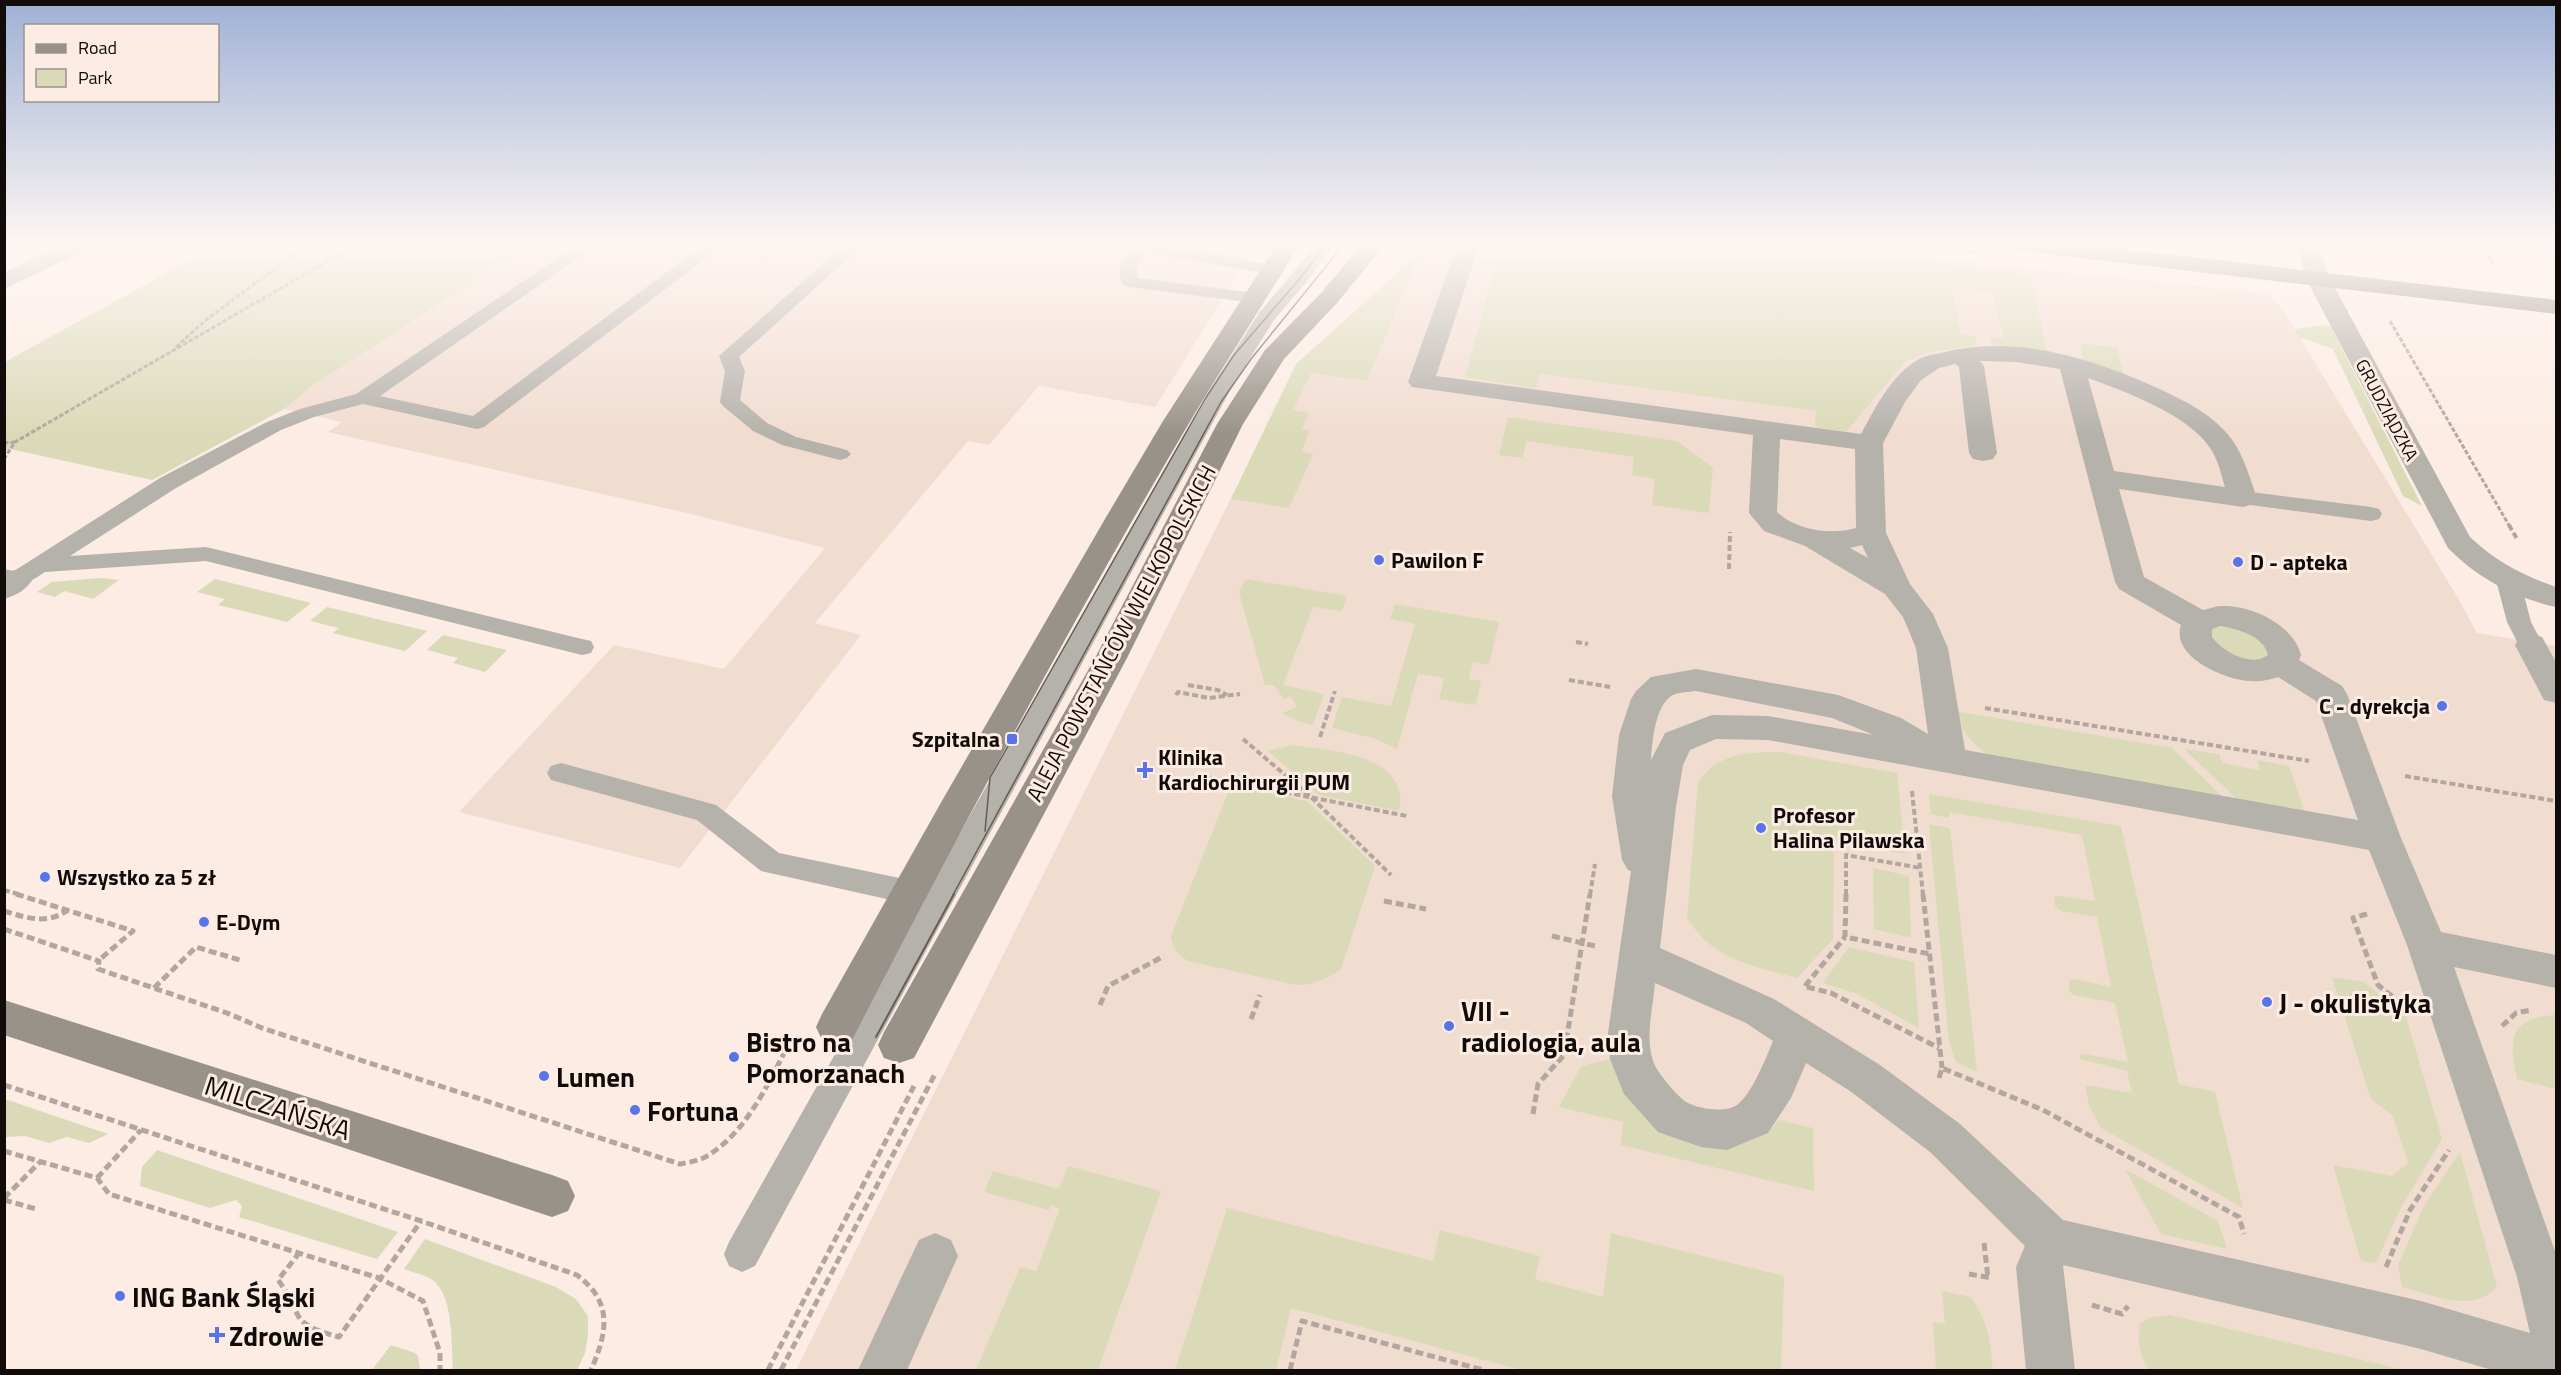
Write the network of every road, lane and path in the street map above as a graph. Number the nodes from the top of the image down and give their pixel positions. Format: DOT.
graph roads {
  1 [pos="224,307"];
  2 [pos="248,307"];
  3 [pos="497,307"];
  4 [pos="632,307"];
  5 [pos="784,307"];
  6 [pos="1249,307"];
  7 [pos="1275,307"];
  8 [pos="1293,307"];
  9 [pos="1320,307"];
  10 [pos="1446,307"];
  11 [pos="2333,307"];
  12 [pos="2383,307"];
  13 [pos="173,351"];
  14 [pos="1961,355"];
  15 [pos="2071,364"];
  16 [pos="1223,385"];
  17 [pos="363,398"];
  18 [pos="1767,429"];
  19 [pos="15,442"];
  20 [pos="4,443"];
  21 [pos="1869,443"];
  22 [pos="1983,453"];
  23 [pos="840,454"];
  24 [pos="4,459"];
  25 [pos="2101,478"];
  26 [pos="2243,498"];
  27 [pos="2371,514"];
  28 [pos="1730,533"];
  29 [pos="1871,533"];
  30 [pos="2517,539"];
  31 [pos="1817,542"];
  32 [pos="1729,569"];
  33 [pos="17,577"];
  34 [pos="2508,580"];
  35 [pos="1896,586"];
  36 [pos="2556,597"];
  37 [pos="2199,622"];
  38 [pos="1576,642"];
  39 [pos="1588,644"];
  40 [pos="2531,645"];
  41 [pos="582,647"];
  42 [pos="2281,664"];
  43 [pos="1569,680"];
  44 [pos="1188,685"];
  45 [pos="1597,685"];
  46 [pos="1610,687"];
  47 [pos="1335,691"];
  48 [pos="2556,692"];
  49 [pos="1240,694"];
  50 [pos="1176,695"];
  51 [pos="1227,695"];
  52 [pos="1609,699"];
  53 [pos="1941,701"];
  54 [pos="1320,737"];
  55 [pos="1243,739"];
  56 [pos="1949,762"];
  57 [pos="2359,769"];
  58 [pos="561,773"];
  59 [pos="1206,777"];
  60 [pos="1912,788"];
  61 [pos="1312,798"];
  62 [pos="2556,801"];
  63 [pos="1407,816"];
  64 [pos="2383,838"];
  65 [pos="1596,856"];
  66 [pos="1920,868"];
  67 [pos="1391,875"];
  68 [pos="4,890"];
  69 [pos="909,892"];
  70 [pos="1647,893"];
  71 [pos="1384,901"];
  72 [pos="2364,904"];
  73 [pos="1426,909"];
  74 [pos="68,910"];
  75 [pos="4,911"];
  76 [pos="1845,937"];
  77 [pos="2427,945"];
  78 [pos="1930,954"];
  79 [pos="1164,956"];
  80 [pos="1640,956"];
  81 [pos="99,961"];
  82 [pos="243,962"];
  83 [pos="2556,971"];
  84 [pos="1795,984"];
  85 [pos="1805,987"];
  86 [pos="154,988"];
  87 [pos="1260,995"];
  88 [pos="1100,1005"];
  89 [pos="2402,1005"];
  90 [pos="4,1017"];
  91 [pos="1251,1019"];
  92 [pos="837,1027"];
  93 [pos="1796,1035"];
  94 [pos="899,1045"];
  95 [pos="1940,1048"];
  96 [pos="1942,1068"];
  97 [pos="4,1085"];
  98 [pos="1533,1114"];
  99 [pos="1927,1125"];
  100 [pos="141,1130"];
  101 [pos="4,1151"];
  102 [pos="40,1162"];
  103 [pos="97,1178"];
  104 [pos="552,1196"];
  105 [pos="4,1199"];
  106 [pos="36,1209"];
  107 [pos="421,1221"];
  108 [pos="2051,1240"];
  109 [pos="2246,1243"];
  110 [pos="300,1252"];
  111 [pos="742,1254"];
  112 [pos="934,1256"];
  113 [pos="379,1278"];
  114 [pos="2556,1341"];
  115 [pos="2556,1365"];
  116 [pos="440,1371"];
  117 [pos="591,1371"];
  118 [pos="882,1371"];
  119 [pos="1290,1371"];
  120 [pos="1482,1371"];
  121 [pos="2050,1371"];
  1 -- 13 [label="path"];
  2 -- 13 [label="path"];
  3 -- 17 [label="lane"];
  4 -- 17 [label="lane"];
  5 -- 23 [label="lane"];
  6 -- 69 [label="street"];
  7 -- 16 [label="lane"];
  8 -- 16 [label="lane"];
  9 -- 94 [label="street, ALEJA POWSTAŃCÓW WIELKOPOLSKICH"];
  10 -- 18 [label="street"];
  11 -- 34 [label="street, GRUDZIĄDZKA"];
  12 -- 30 [label="path"];
  13 -- 19 [label="path"];
  14 -- 15 [label="street"];
  14 -- 21 [label="street"];
  14 -- 22 [label="street"];
  15 -- 25 [label="street"];
  15 -- 26 [label="street"];
  16 -- 111 [label="lane"];
  17 -- 33 [label="lane"];
  18 -- 21 [label="street"];
  18 -- 31 [label="street"];
  19 -- 20 [label="path"];
  19 -- 24 [label="path"];
  21 -- 29 [label="street"];
  25 -- 26 [label="street"];
  25 -- 37 [label="street"];
  26 -- 27 [label="lane"];
  28 -- 32 [label="path"];
  29 -- 31 [label="street"];
  29 -- 35 [label="street"];
  31 -- 35 [label="street"];
  33 -- 41 [label="lane"];
  34 -- 36 [label="street, GRUDZIĄDZKA"];
  34 -- 40 [label="lane"];
  35 -- 53 [label="street"];
  37 -- 42 [label="street"];
  37 -- 42 [label="street"];
  38 -- 39 [label="path"];
  40 -- 48 [label="street"];
  42 -- 57 [label="street"];
  43 -- 45 [label="path"];
  44 -- 51 [label="path"];
  46 -- 52 [label="path"];
  47 -- 54 [label="path"];
  49 -- 51 [label="path"];
  50 -- 51 [label="path"];
  53 -- 56 [label="street"];
  53 -- 57 [label="path"];
  55 -- 61 [label="path"];
  56 -- 64 [label="street"];
  56 -- 70 [label="street"];
  56 -- 70 [label="street"];
  57 -- 62 [label="path"];
  57 -- 64 [label="street"];
  58 -- 69 [label="lane"];
  59 -- 61 [label="path"];
  60 -- 66 [label="path"];
  61 -- 63 [label="path"];
  61 -- 67 [label="path"];
  64 -- 77 [label="street"];
  65 -- 98 [label="path"];
  66 -- 76 [label="path"];
  66 -- 78 [label="path"];
  68 -- 74 [label="path"];
  69 -- 92 [label="street"];
  70 -- 80 [label="street"];
  71 -- 73 [label="path"];
  72 -- 89 [label="path"];
  74 -- 75 [label="path"];
  74 -- 81 [label="path"];
  76 -- 78 [label="path"];
  76 -- 85 [label="path"];
  77 -- 83 [label="street"];
  77 -- 114 [label="street"];
  78 -- 95 [label="path"];
  79 -- 88 [label="path"];
  80 -- 93 [label="street"];
  80 -- 93 [label="street"];
  82 -- 86 [label="path"];
  84 -- 85 [label="path"];
  85 -- 95 [label="path"];
  87 -- 91 [label="path"];
  90 -- 104 [label="street, MILCZAŃSKA"];
  93 -- 99 [label="street"];
  95 -- 96 [label="path"];
  96 -- 99 [label="path"];
  96 -- 109 [label="path"];
  97 -- 100 [label="path"];
  99 -- 108 [label="street"];
  100 -- 103 [label="path"];
  100 -- 107 [label="path"];
  101 -- 102 [label="path"];
  102 -- 103 [label="path"];
  102 -- 105 [label="path"];
  103 -- 110 [label="path"];
  105 -- 106 [label="path"];
  107 -- 113 [label="path"];
  107 -- 117 [label="path"];
  108 -- 115 [label="street"];
  108 -- 121 [label="street"];
  110 -- 113 [label="path"];
  110 -- 113 [label="path"];
  112 -- 118 [label="street"];
  113 -- 116 [label="path"];
  119 -- 120 [label="path"];
}
